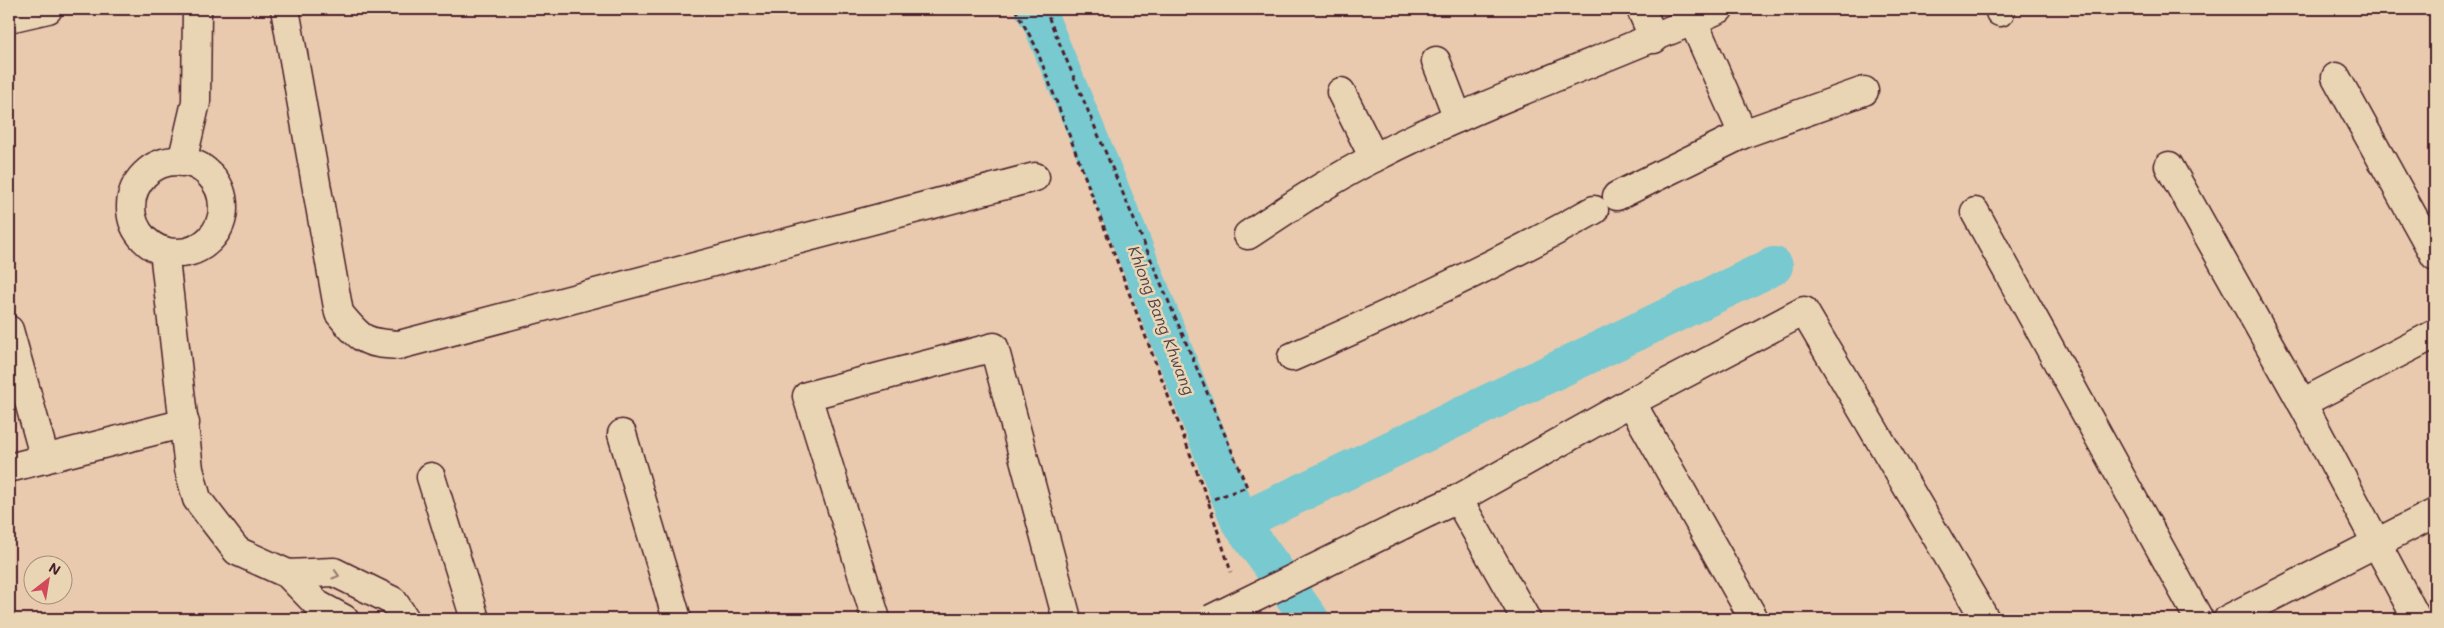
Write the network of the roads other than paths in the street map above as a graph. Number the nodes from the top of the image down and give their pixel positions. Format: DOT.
graph roads {
  1 [pos="48,9"];
  2 [pos="197,9"];
  3 [pos="285,9"];
  4 [pos="1641,9"];
  5 [pos="1718,9"];
  6 [pos="9,18"];
  7 [pos="1693,21"];
  8 [pos="1654,39"];
  9 [pos="1436,61"];
  10 [pos="2336,77"];
  11 [pos="1864,91"];
  12 [pos="1342,92"];
  13 [pos="1458,118"];
  14 [pos="1743,134"];
  15 [pos="1374,158"];
  16 [pos="182,162"];
  17 [pos="2169,166"];
  18 [pos="1035,178"];
  19 [pos="1617,196"];
  20 [pos="1594,210"];
  21 [pos="1975,212"];
  22 [pos="1248,234"];
  23 [pos="164,251"];
  24 [pos="2435,256"];
  25 [pos="9,330"];
  26 [pos="2435,334"];
  27 [pos="1292,357"];
  28 [pos="1631,402"];
  29 [pos="2302,403"];
  30 [pos="185,423"];
  31 [pos="622,434"];
  32 [pos="45,459"];
  33 [pos="9,468"];
  34 [pos="431,477"];
  35 [pos="1458,499"];
  36 [pos="2435,513"];
  37 [pos="2376,545"];
  38 [pos="288,574"];
  39 [pos="344,619"];
  40 [pos="405,619"];
  41 [pos="475,619"];
  42 [pos="677,619"];
  43 [pos="876,619"];
  44 [pos="1067,619"];
  45 [pos="1212,619"];
  46 [pos="1526,619"];
  47 [pos="1754,619"];
  48 [pos="1985,619"];
  49 [pos="2199,619"];
  50 [pos="2228,619"];
  51 [pos="2417,619"];
  1 -- 6 [label="street"];
  2 -- 16 [label="street"];
  3 -- 18 [label="street"];
  4 -- 8 [label="street"];
  5 -- 7 [label="street"];
  7 -- 8 [label="street"];
  7 -- 14 [label="street"];
  8 -- 13 [label="street"];
  9 -- 13 [label="street"];
  10 -- 24 [label="street"];
  11 -- 14 [label="street"];
  12 -- 15 [label="street"];
  13 -- 15 [label="street"];
  14 -- 19 [label="street"];
  15 -- 22 [label="street"];
  16 -- 23 [label="street"];
  16 -- 23 [label="street"];
  17 -- 29 [label="street"];
  20 -- 27 [label="street"];
  21 -- 49 [label="street"];
  23 -- 30 [label="street"];
  25 -- 32 [label="street"];
  26 -- 29 [label="street"];
  28 -- 35 [label="street"];
  28 -- 47 [label="street"];
  28 -- 48 [label="street"];
  29 -- 37 [label="street"];
  30 -- 32 [label="street"];
  30 -- 38 [label="street"];
  31 -- 42 [label="street"];
  32 -- 33 [label="street"];
  34 -- 41 [label="street"];
  35 -- 45 [label="street, bridge"];
  35 -- 46 [label="street"];
  36 -- 37 [label="street"];
  37 -- 50 [label="street"];
  37 -- 51 [label="street"];
  38 -- 39 [label="street"];
  38 -- 40 [label="street, one-way"];
  43 -- 44 [label="street"];
}
